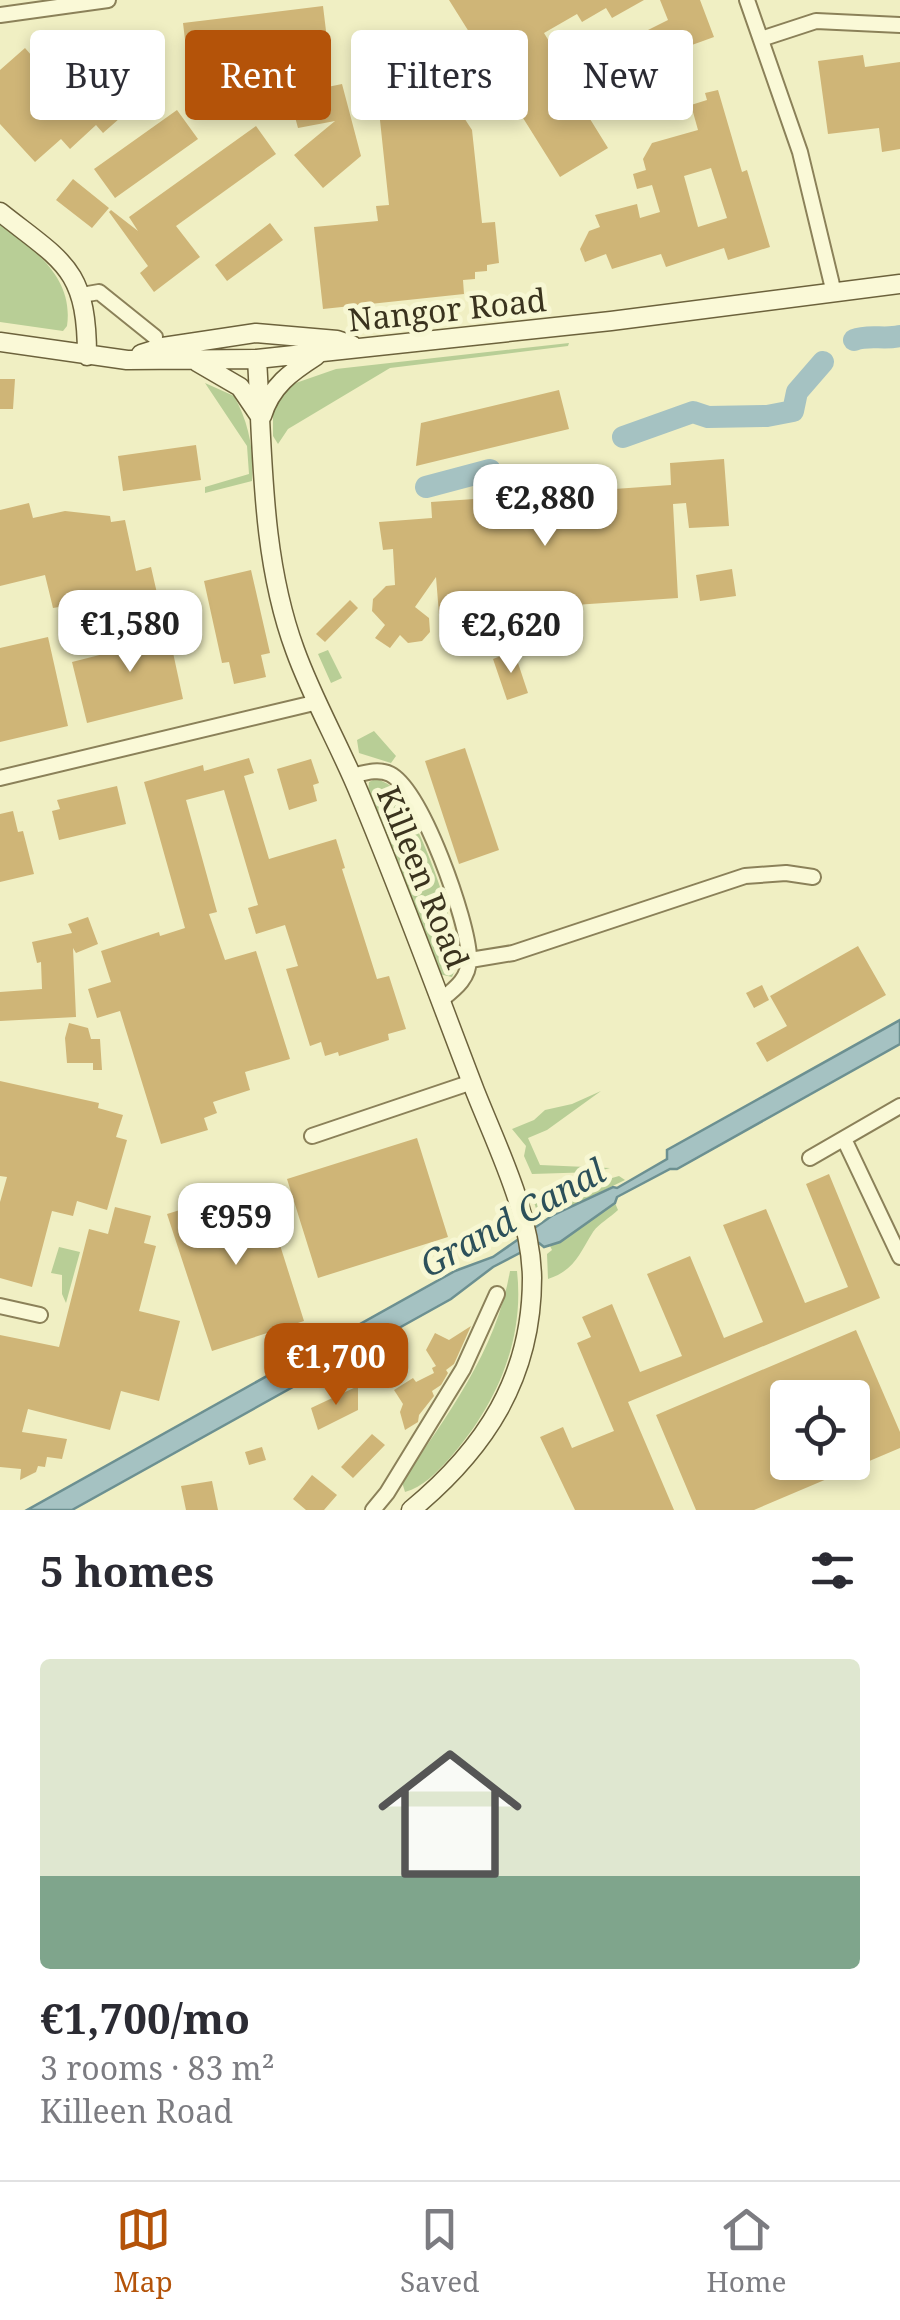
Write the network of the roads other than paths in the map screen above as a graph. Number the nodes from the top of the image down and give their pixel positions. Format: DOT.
graph roads {
  1 [pos="108,0"];
  2 [pos="747,0"];
  3 [pos="0,15"];
  4 [pos="900,25"];
  5 [pos="761,39"];
  6 [pos="0,212"];
  7 [pos="900,284"];
  8 [pos="834,293"];
  9 [pos="82,295"];
  10 [pos="155,337"];
  11 [pos="0,342"];
  12 [pos="366,350"];
  13 [pos="321,354"];
  14 [pos="87,356"];
  15 [pos="191,359"];
  16 [pos="257,359"];
  17 [pos="127,360"];
  18 [pos="261,420"];
  19 [pos="318,702"];
  20 [pos="352,776"];
  21 [pos="0,778"];
  22 [pos="813,877"];
  23 [pos="470,960"];
  24 [pos="440,1000"];
  25 [pos="472,1082"];
  26 [pos="900,1106"];
  27 [pos="312,1136"];
  28 [pos="844,1139"];
  29 [pos="810,1158"];
  30 [pos="900,1257"];
  31 [pos="497,1294"];
  32 [pos="0,1306"];
  33 [pos="40,1315"];
  34 [pos="388,1492"];
  35 [pos="373,1510"];
  36 [pos="410,1510"];
  1 -- 3 [label="street"];
  2 -- 5 [label="street"];
  4 -- 5 [label="street"];
  5 -- 8 [label="street"];
  6 -- 9 [label="street"];
  7 -- 8 [label="street, Nangor Road"];
  8 -- 12 [label="street, Nangor Road"];
  9 -- 10 [label="street"];
  9 -- 14 [label="street"];
  11 -- 14 [label="street, Nangor Road"];
  12 -- 13 [label="street, Nangor Road"];
  12 -- 17 [label="street"];
  13 -- 16 [label="street, Nangor Road"];
  13 -- 18 [label="street"];
  14 -- 17 [label="street, Nangor Road"];
  15 -- 16 [label="street, Nangor Road"];
  15 -- 17 [label="street, Nangor Road"];
  15 -- 18 [label="street"];
  16 -- 18 [label="street, Killeen Road"];
  18 -- 19 [label="street, Killeen Road"];
  19 -- 20 [label="street, Killeen Road"];
  19 -- 21 [label="street"];
  20 -- 23 [label="street, Killeen Road"];
  20 -- 24 [label="street, Killeen Road"];
  22 -- 23 [label="street"];
  23 -- 24 [label="street, Killeen Road"];
  24 -- 25 [label="street, Killeen Road"];
  25 -- 27 [label="street"];
  25 -- 36 [label="street, Killeen Road"];
  26 -- 28 [label="street"];
  28 -- 29 [label="street"];
  28 -- 30 [label="street"];
  31 -- 34 [label="street"];
  32 -- 33 [label="street"];
  34 -- 35 [label="street"];
  34 -- 36 [label="street"];
}
